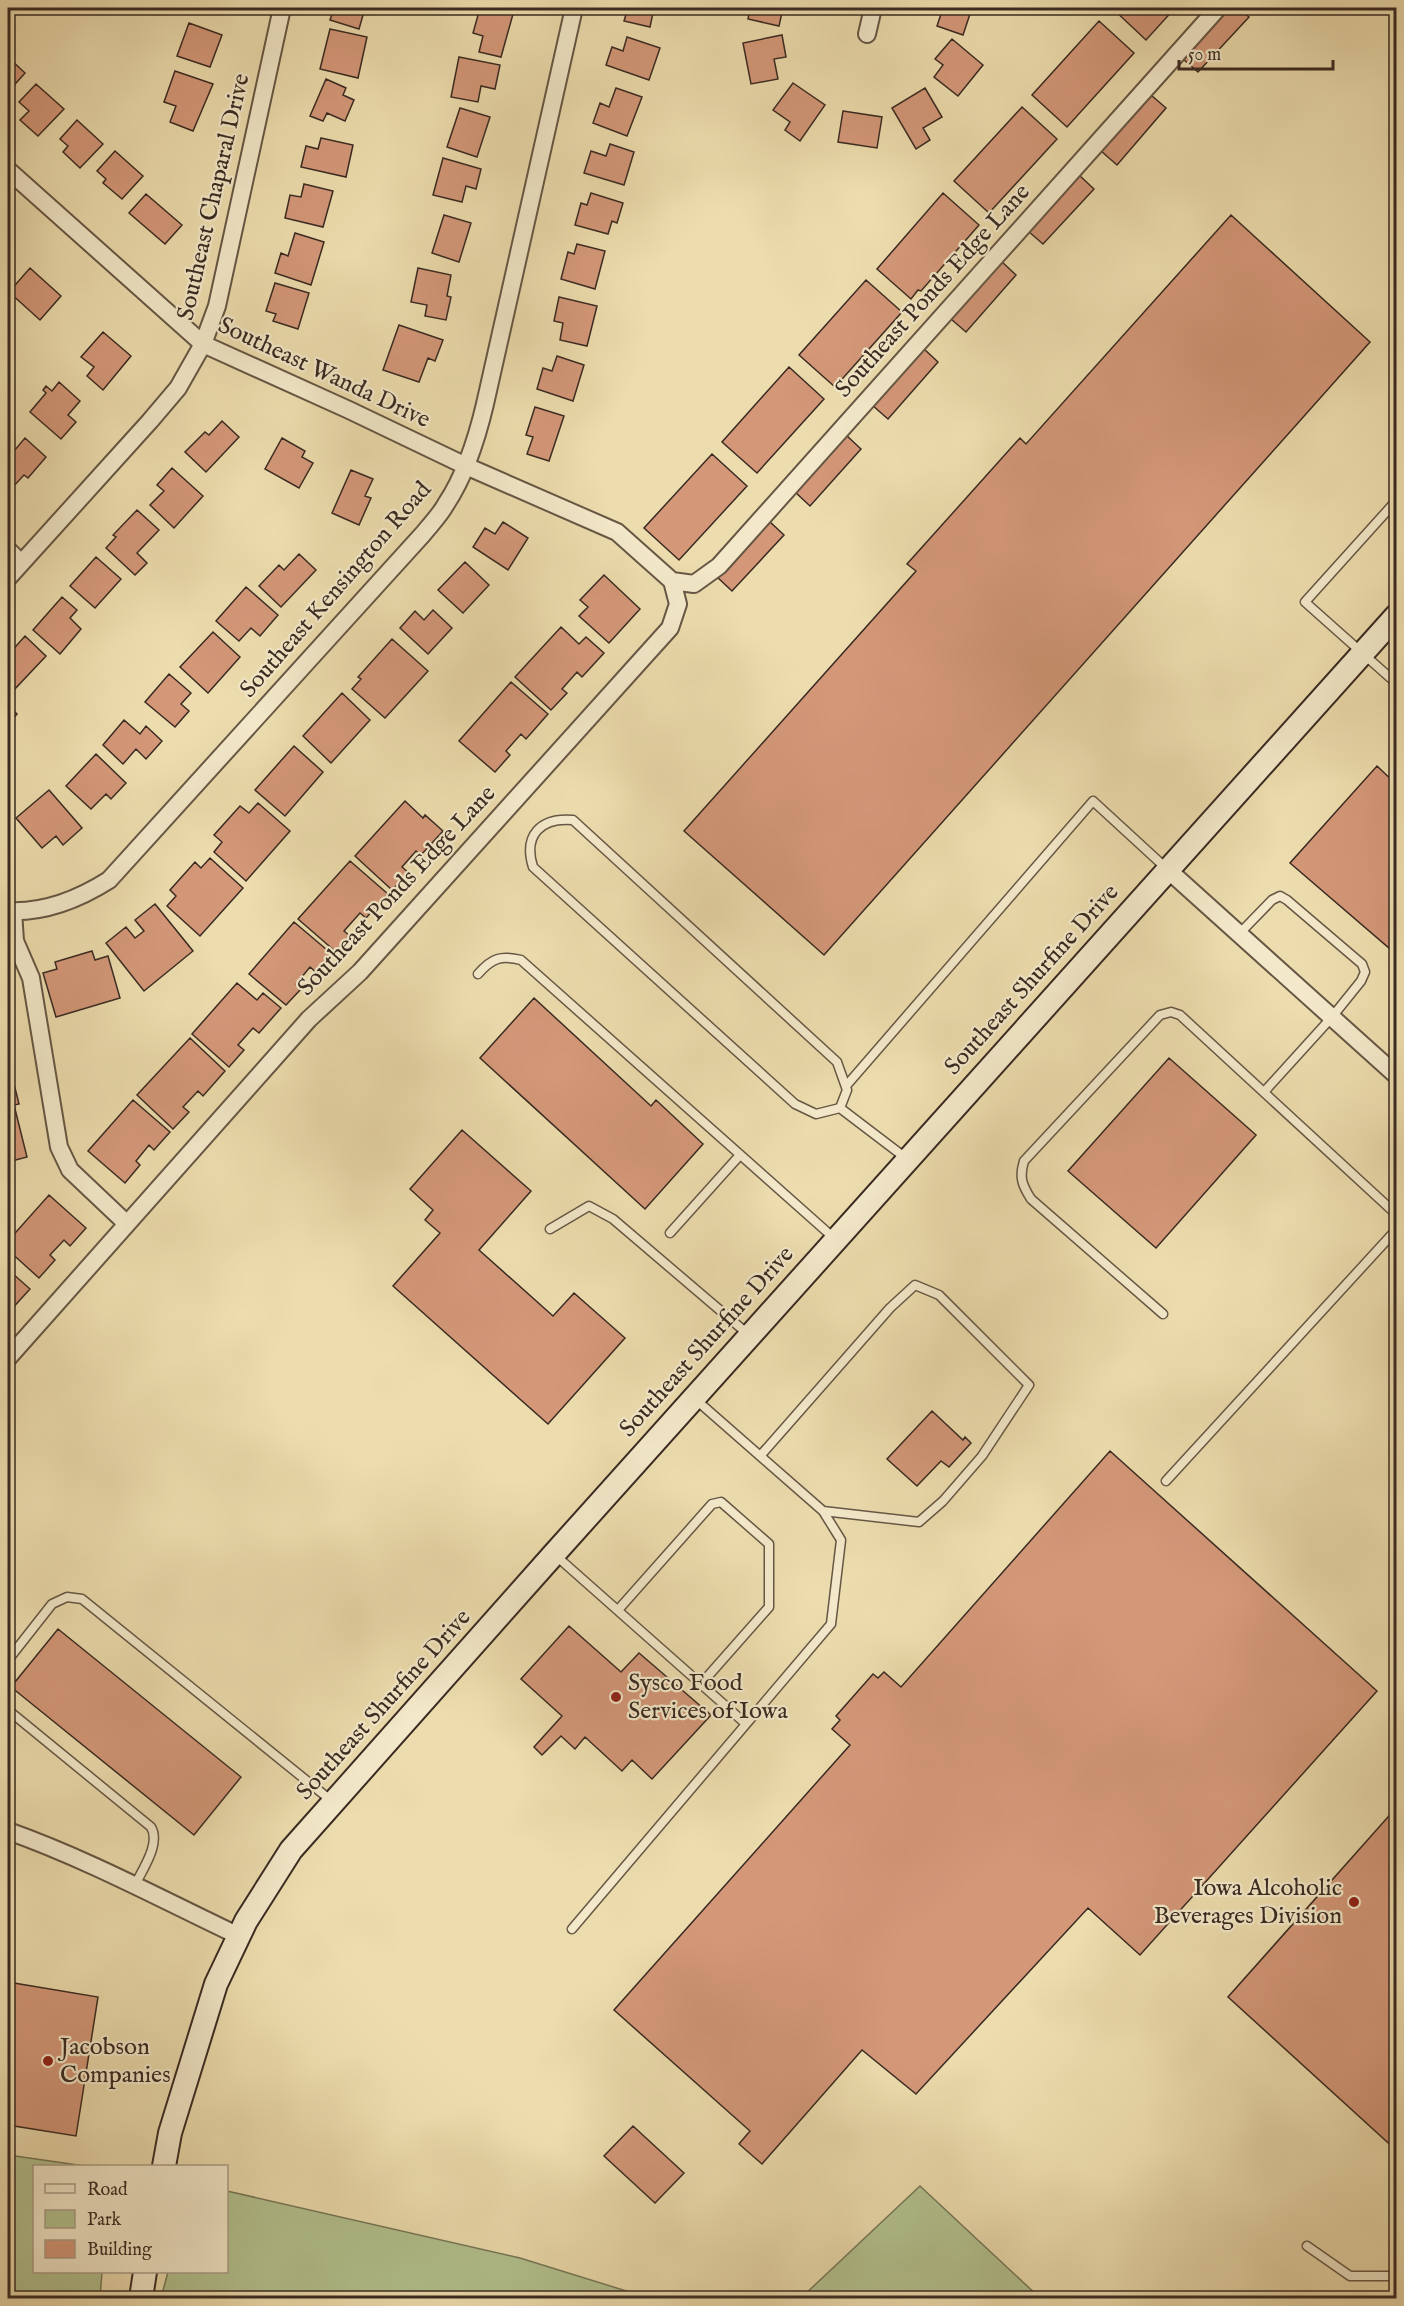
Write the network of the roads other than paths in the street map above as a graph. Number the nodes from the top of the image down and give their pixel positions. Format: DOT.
graph roads {
  1 [pos="282,8"];
  2 [pos="574,8"];
  3 [pos="873,8"];
  4 [pos="1218,8"];
  5 [pos="867,34"];
  6 [pos="8,170"];
  7 [pos="203,344"];
  8 [pos="466,466"];
  9 [pos="1396,501"];
  10 [pos="8,550"];
  11 [pos="21,563"];
  12 [pos="8,578"];
  13 [pos="672,581"];
  14 [pos="1396,616"];
  15 [pos="1363,653"];
  16 [pos="1396,683"];
  17 [pos="1167,869"];
  18 [pos="10,911"];
  19 [pos="1239,934"];
  20 [pos="478,974"];
  21 [pos="1332,1017"];
  22 [pos="1396,1075"];
  23 [pos="846,1086"];
  24 [pos="1264,1092"];
  25 [pos="840,1108"];
  26 [pos="740,1155"];
  27 [pos="908,1159"];
  28 [pos="1396,1214"];
  29 [pos="126,1223"];
  30 [pos="550,1229"];
  31 [pos="1396,1230"];
  32 [pos="670,1233"];
  33 [pos="835,1239"];
  34 [pos="1163,1314"];
  35 [pos="750,1335"];
  36 [pos="8,1358"];
  37 [pos="694,1398"];
  38 [pos="760,1456"];
  39 [pos="1166,1481"];
  40 [pos="823,1511"];
  41 [pos="554,1554"];
  42 [pos="618,1610"];
  43 [pos="8,1660"];
  44 [pos="701,1684"];
  45 [pos="8,1710"];
  46 [pos="746,1724"];
  47 [pos="334,1803"];
  48 [pos="8,1831"];
  49 [pos="134,1887"];
  50 [pos="572,1929"];
  51 [pos="238,1936"];
  52 [pos="164,2165"];
  53 [pos="1307,2246"];
  54 [pos="145,2273"];
  55 [pos="1396,2276"];
  56 [pos="141,2298"];
  1 -- 7 [label="street, Southeast Chaparal Drive"];
  2 -- 8 [label="street, Southeast Kensington Road"];
  3 -- 5 [label="street"];
  4 -- 13 [label="street, Southeast Ponds Edge Lane"];
  6 -- 7 [label="street, Southeast Wanda Drive"];
  7 -- 8 [label="street, Southeast Wanda Drive"];
  7 -- 11 [label="street, Southeast Chaparal Drive"];
  8 -- 13 [label="street"];
  8 -- 18 [label="street, Southeast Kensington Road"];
  9 -- 15 [label="lane"];
  10 -- 11 [label="street"];
  11 -- 12 [label="street, Southeast Chaparal Drive"];
  13 -- 29 [label="street, Southeast Ponds Edge Lane"];
  14 -- 15 [label="street, Southeast Shurfine Drive"];
  15 -- 16 [label="lane"];
  15 -- 17 [label="street, Southeast Shurfine Drive"];
  17 -- 19 [label="street"];
  17 -- 23 [label="lane"];
  17 -- 27 [label="street, Southeast Shurfine Drive"];
  18 -- 29 [label="street"];
  19 -- 21 [label="street"];
  19 -- 21 [label="lane"];
  20 -- 26 [label="lane"];
  21 -- 22 [label="street"];
  21 -- 24 [label="lane"];
  23 -- 25 [label="lane"];
  23 -- 25 [label="lane"];
  24 -- 28 [label="lane"];
  24 -- 34 [label="lane"];
  25 -- 27 [label="lane"];
  26 -- 32 [label="lane"];
  26 -- 33 [label="lane"];
  27 -- 33 [label="street, Southeast Shurfine Drive"];
  29 -- 36 [label="street, Southeast Ponds Edge Lane"];
  30 -- 35 [label="lane"];
  31 -- 39 [label="lane"];
  33 -- 35 [label="street, Southeast Shurfine Drive"];
  35 -- 37 [label="street, Southeast Shurfine Drive"];
  37 -- 38 [label="lane"];
  37 -- 41 [label="street, Southeast Shurfine Drive"];
  38 -- 40 [label="lane"];
  38 -- 40 [label="lane"];
  40 -- 46 [label="lane"];
  41 -- 42 [label="lane"];
  41 -- 47 [label="street, Southeast Shurfine Drive"];
  42 -- 44 [label="lane"];
  42 -- 44 [label="lane"];
  43 -- 47 [label="lane"];
  44 -- 46 [label="lane"];
  45 -- 49 [label="lane"];
  46 -- 50 [label="lane"];
  47 -- 51 [label="street, Southeast Shurfine Drive"];
  48 -- 49 [label="street"];
  49 -- 51 [label="street"];
  51 -- 52 [label="street, Southeast Shurfine Drive"];
  53 -- 55 [label="lane"];
  54 -- 56 [label="street"];
}
